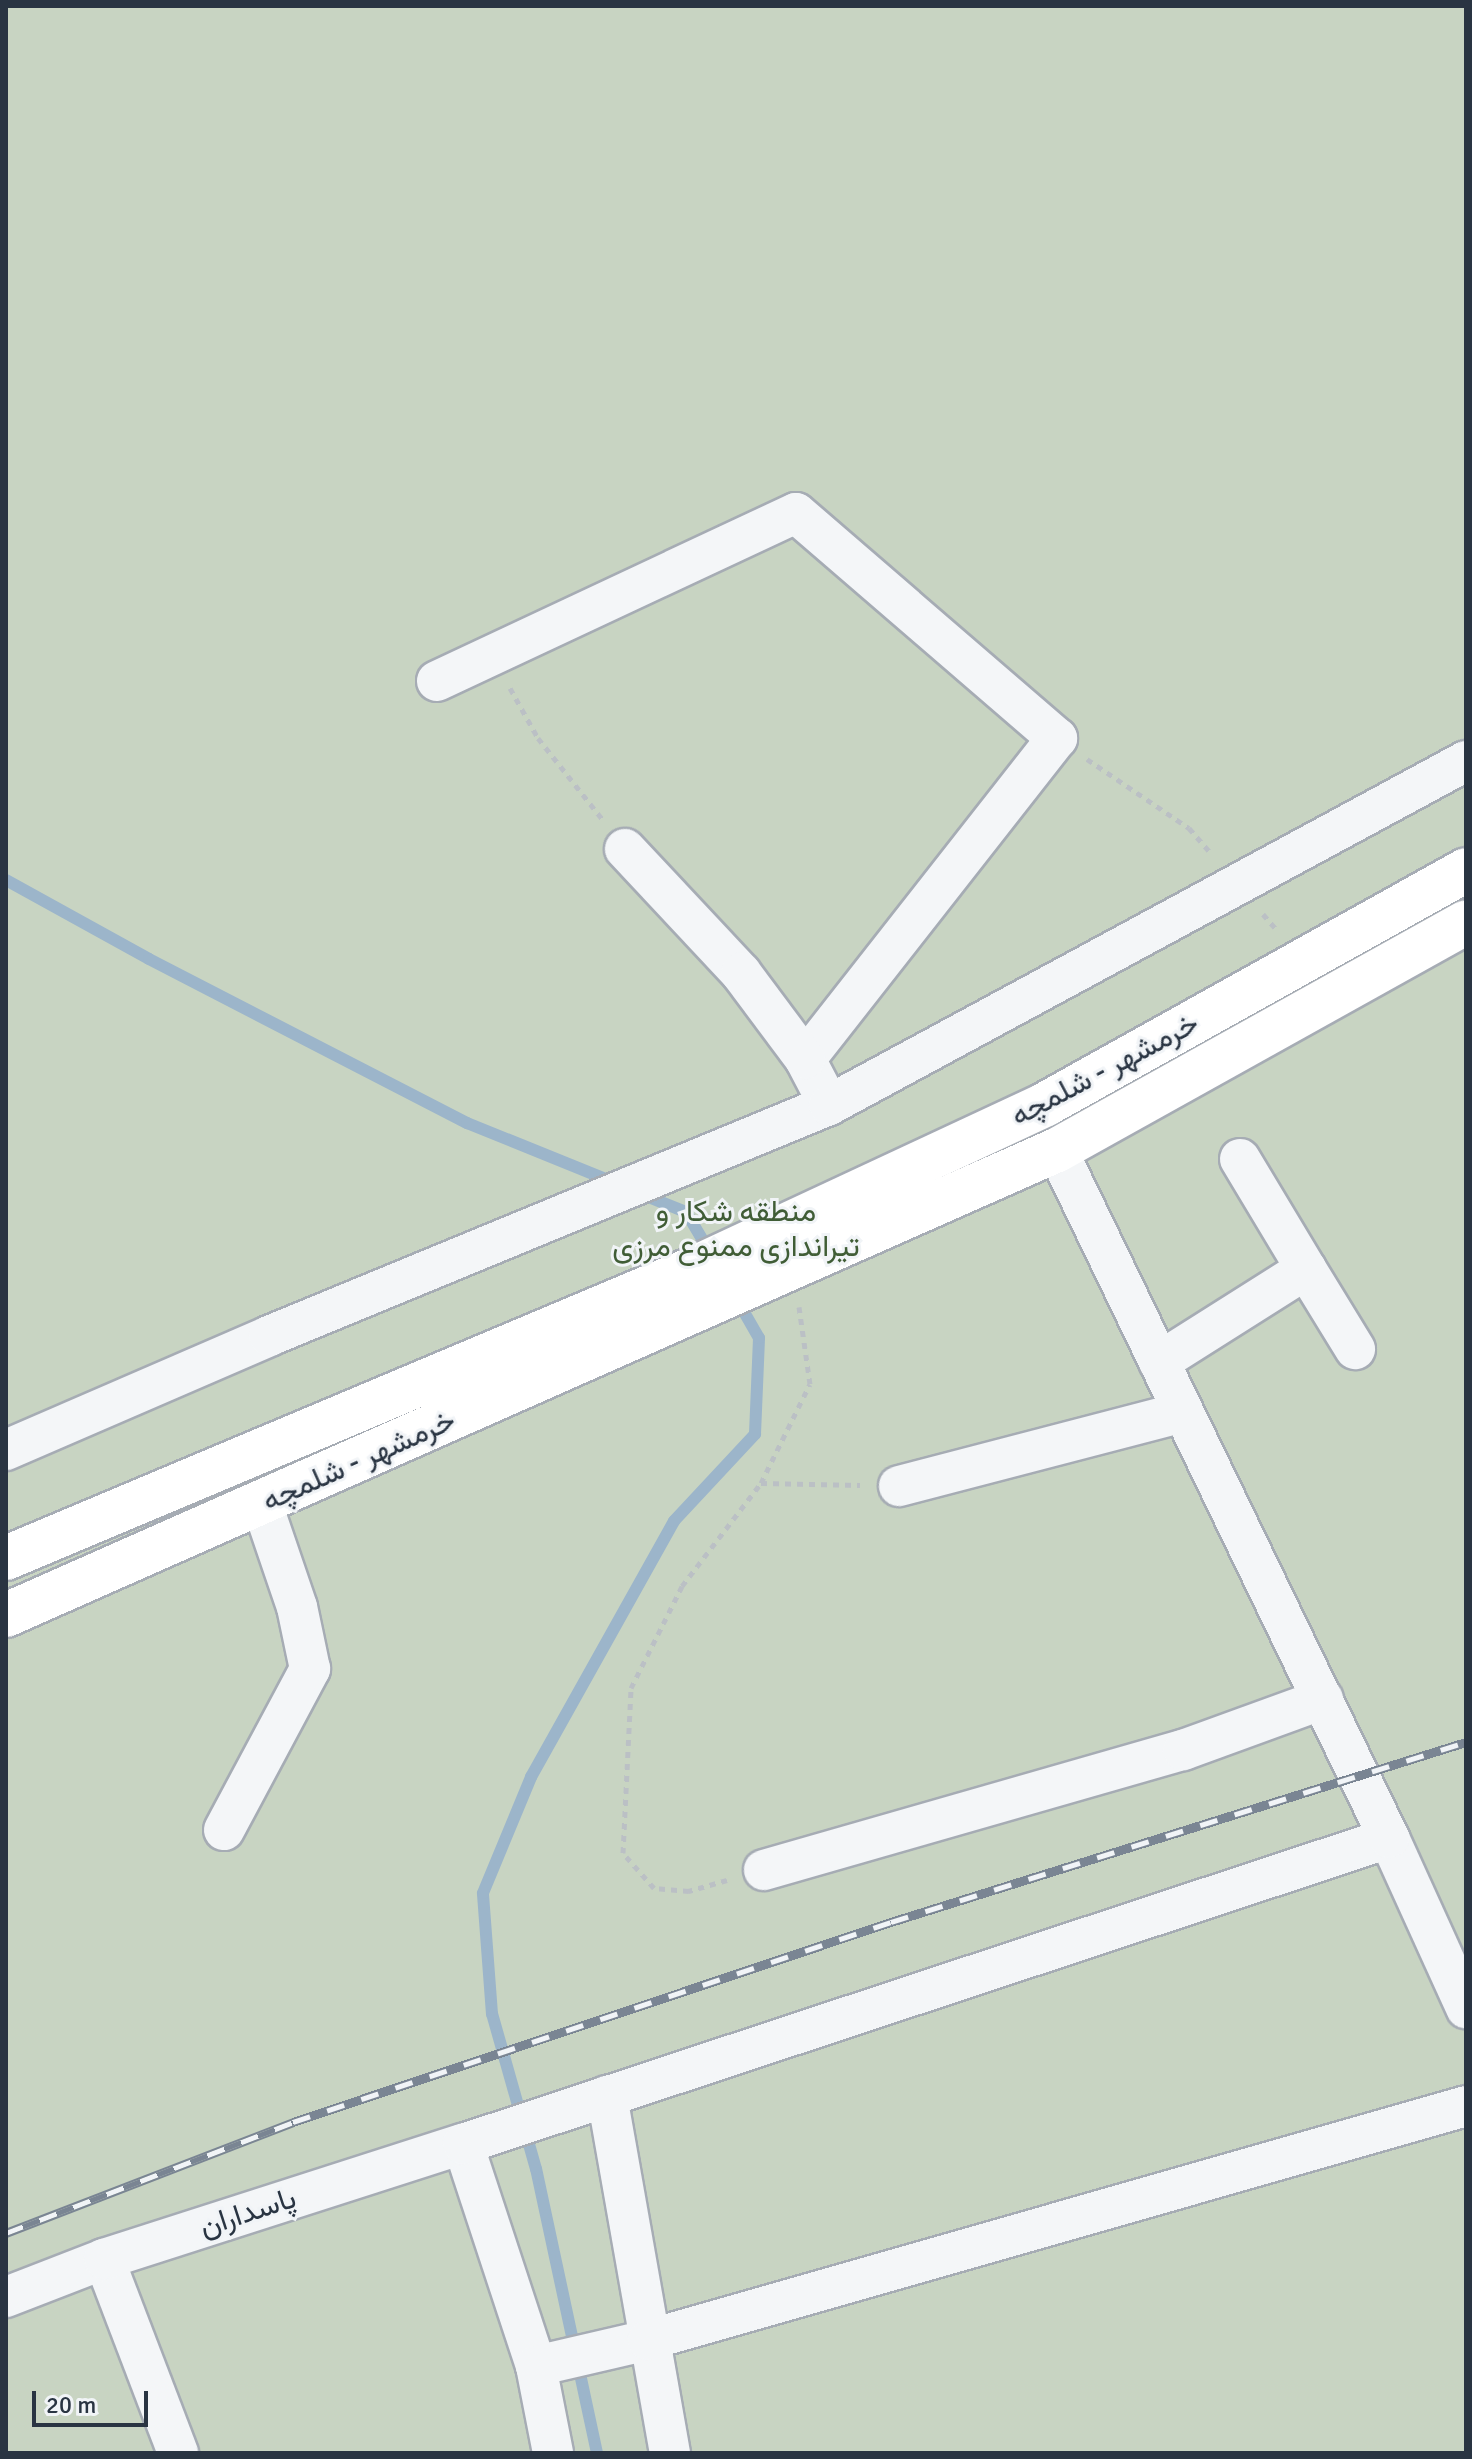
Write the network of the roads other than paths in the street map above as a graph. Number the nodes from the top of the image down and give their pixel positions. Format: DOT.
graph roads {
  1 [pos="437,681"];
  2 [pos="1466,761"];
  3 [pos="625,849"];
  4 [pos="1466,870"];
  5 [pos="1466,922"];
  6 [pos="805,1059"];
  7 [pos="829,1105"];
  8 [pos="1057,1150"];
  9 [pos="1240,1159"];
  10 [pos="1306,1269"];
  11 [pos="723,1277"];
  12 [pos="1355,1349"];
  13 [pos="1159,1362"];
  14 [pos="1183,1412"];
  15 [pos="6,1450"];
  16 [pos="899,1486"];
  17 [pos="262,1504"];
  18 [pos="6,1558"];
  19 [pos="6,1615"];
  20 [pos="1323,1699"];
  21 [pos="224,1830"];
  22 [pos="1389,1838"];
  23 [pos="764,1870"];
  24 [pos="1466,2008"];
  25 [pos="607,2096"];
  26 [pos="1466,2106"];
  27 [pos="477,2140"];
  28 [pos="104,2259"];
  29 [pos="6,2297"];
  30 [pos="631,2344"];
  31 [pos="545,2364"];
  32 [pos="178,2453"];
  33 [pos="553,2453"];
  34 [pos="670,2453"];
  1 -- 6 [label="street"];
  2 -- 7 [label="street"];
  3 -- 6 [label="street"];
  4 -- 11 [label="highway, خرمشهر - شلمچه"];
  5 -- 8 [label="highway, خرمشهر - شلمچه"];
  6 -- 7 [label="street"];
  7 -- 15 [label="street"];
  8 -- 11 [label="highway, خرمشهر - شلمچه"];
  8 -- 13 [label="street"];
  9 -- 10 [label="street"];
  10 -- 12 [label="street"];
  10 -- 13 [label="street"];
  11 -- 17 [label="highway, خرمشهر - شلمچه"];
  11 -- 18 [label="highway, خرمشهر - شلمچه"];
  13 -- 14 [label="street"];
  14 -- 16 [label="street"];
  14 -- 20 [label="street"];
  17 -- 19 [label="highway, خرمشهر - شلمچه"];
  17 -- 21 [label="street"];
  20 -- 22 [label="street"];
  20 -- 23 [label="street"];
  22 -- 24 [label="street"];
  22 -- 25 [label="street, پاسداران"];
  25 -- 27 [label="street, پاسداران"];
  25 -- 30 [label="street"];
  26 -- 30 [label="street"];
  27 -- 28 [label="street, پاسداران"];
  27 -- 31 [label="street"];
  28 -- 29 [label="street, پاسداران"];
  28 -- 32 [label="street"];
  30 -- 31 [label="street"];
  30 -- 34 [label="street"];
  31 -- 33 [label="street"];
}
